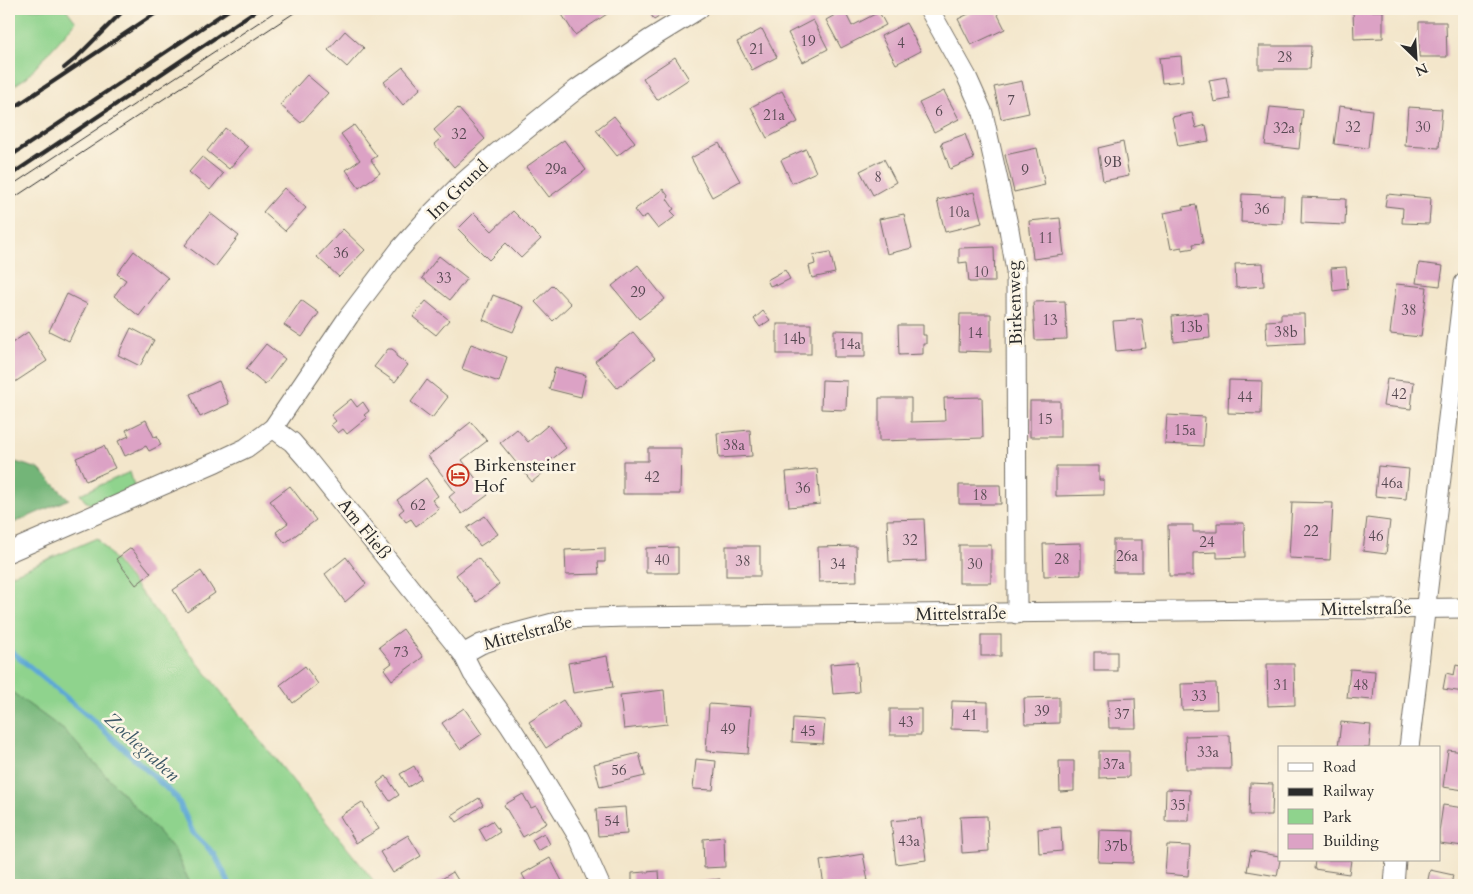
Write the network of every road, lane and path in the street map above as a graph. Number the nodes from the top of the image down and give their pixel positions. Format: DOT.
graph roads {
  1 [pos="699,9"];
  2 [pos="929,9"];
  3 [pos="1464,283"];
  4 [pos="273,428"];
  5 [pos="9,552"];
  6 [pos="1464,608"];
  7 [pos="1425,609"];
  8 [pos="1017,614"];
  9 [pos="463,654"];
  10 [pos="1409,746"];
  11 [pos="1396,862"];
  12 [pos="600,885"];
  13 [pos="1394,885"];
  1 -- 4 [label="street, Im Grund"];
  2 -- 8 [label="street, Birkenweg"];
  3 -- 7 [label="street"];
  4 -- 5 [label="street"];
  4 -- 9 [label="street, Am Fließ"];
  6 -- 7 [label="street, Mittelstraße"];
  7 -- 8 [label="street, Mittelstraße"];
  7 -- 10 [label="street"];
  8 -- 9 [label="street, Mittelstraße"];
  9 -- 12 [label="street, Am Fließ"];
  11 -- 13 [label="street"];
}
